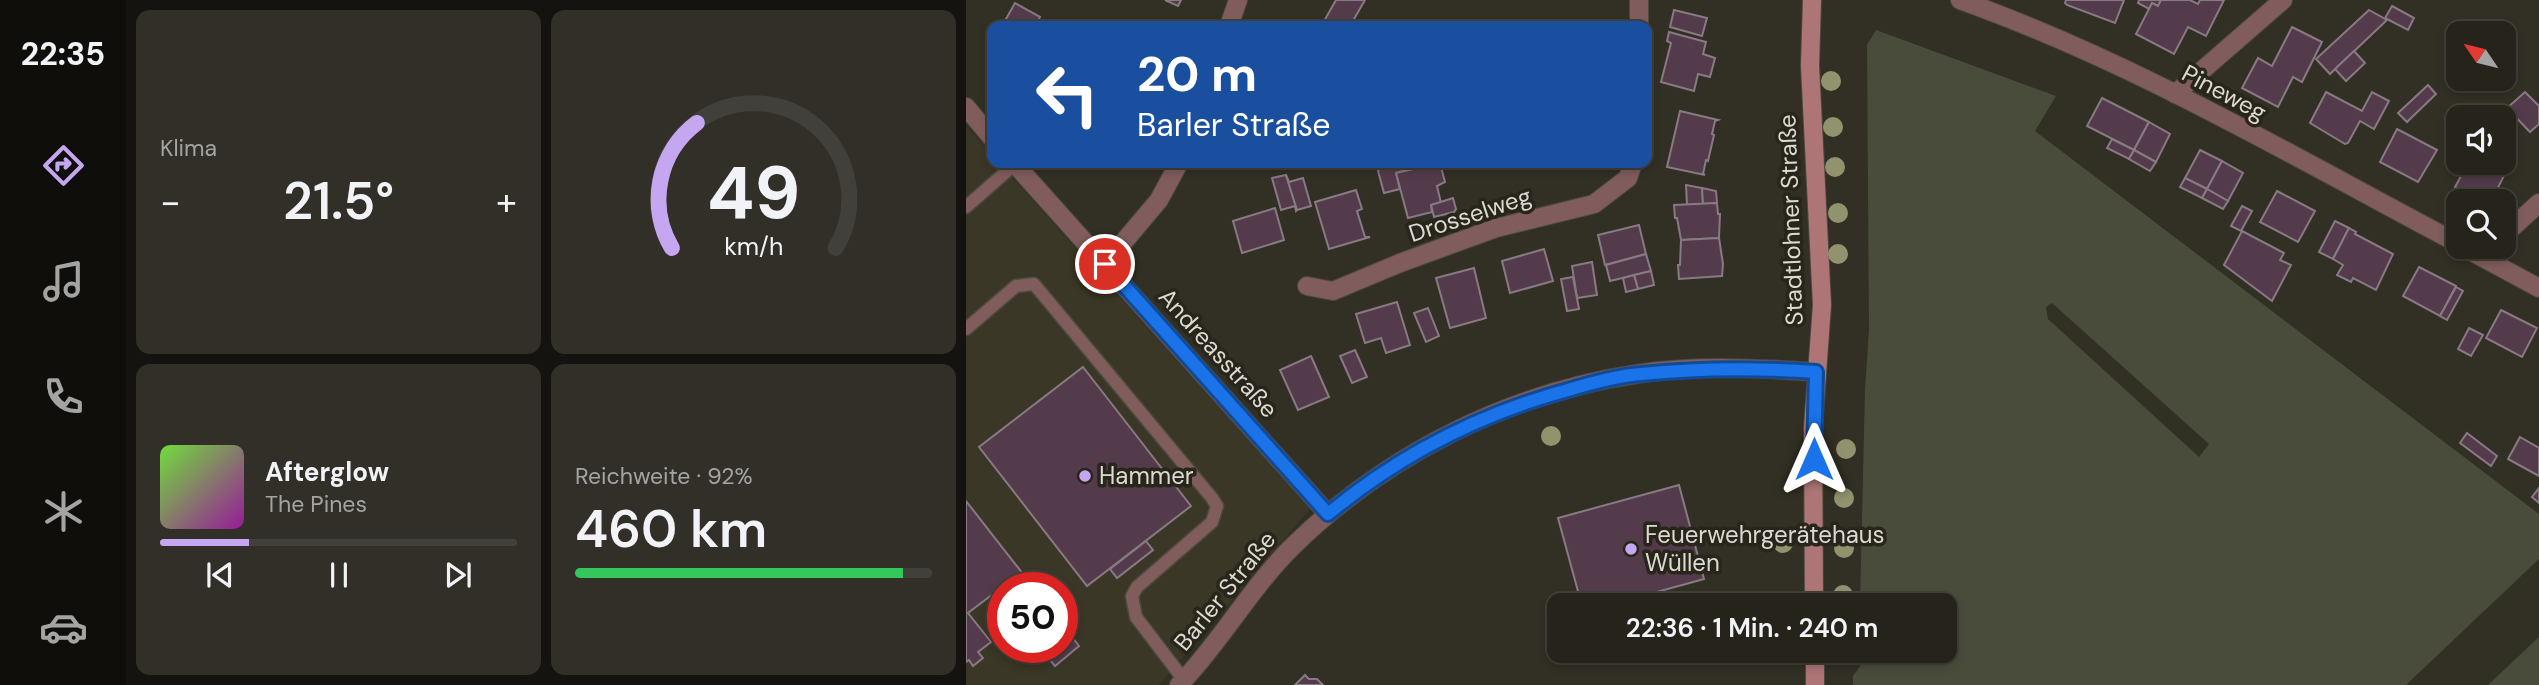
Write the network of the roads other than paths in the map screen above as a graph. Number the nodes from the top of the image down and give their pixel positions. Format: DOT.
graph roads {
  1 [pos="1238,0"];
  2 [pos="1639,0"];
  3 [pos="1812,0"];
  4 [pos="1960,0"];
  5 [pos="2283,0"];
  6 [pos="1231,21"];
  7 [pos="1639,21"];
  8 [pos="2175,94"];
  9 [pos="966,107"];
  10 [pos="987,132"];
  11 [pos="1010,168"];
  12 [pos="1018,168"];
  13 [pos="1176,168"];
  14 [pos="1631,168"];
  15 [pos="2539,203"];
  16 [pos="966,207"];
  17 [pos="2516,224"];
  18 [pos="2446,237"];
  19 [pos="2497,259"];
  20 [pos="1105,264"];
  21 [pos="1307,286"];
  22 [pos="2539,288"];
  23 [pos="966,329"];
  24 [pos="1816,372"];
  25 [pos="1328,514"];
  26 [pos="1814,593"];
  27 [pos="1815,663"];
  28 [pos="1181,682"];
  29 [pos="1815,685"];
  1 -- 6 [label="street"];
  2 -- 7 [label="street"];
  3 -- 24 [label="main road, Stadtlohner Straße"];
  4 -- 8 [label="street, Pineweg"];
  5 -- 8 [label="street"];
  8 -- 18 [label="street, Pineweg"];
  9 -- 10 [label="street"];
  11 -- 16 [label="lane"];
  12 -- 20 [label="street, Andreasstraße"];
  13 -- 20 [label="street"];
  14 -- 21 [label="street, Drosselweg"];
  15 -- 17 [label="street"];
  19 -- 22 [label="street"];
  20 -- 25 [label="street, Andreasstraße"];
  23 -- 28 [label="lane"];
  24 -- 25 [label="street, Barler Straße"];
  24 -- 26 [label="main road, Stadtlohner Straße"];
  25 -- 28 [label="street, Barler Straße"];
  27 -- 29 [label="main road"];
}
